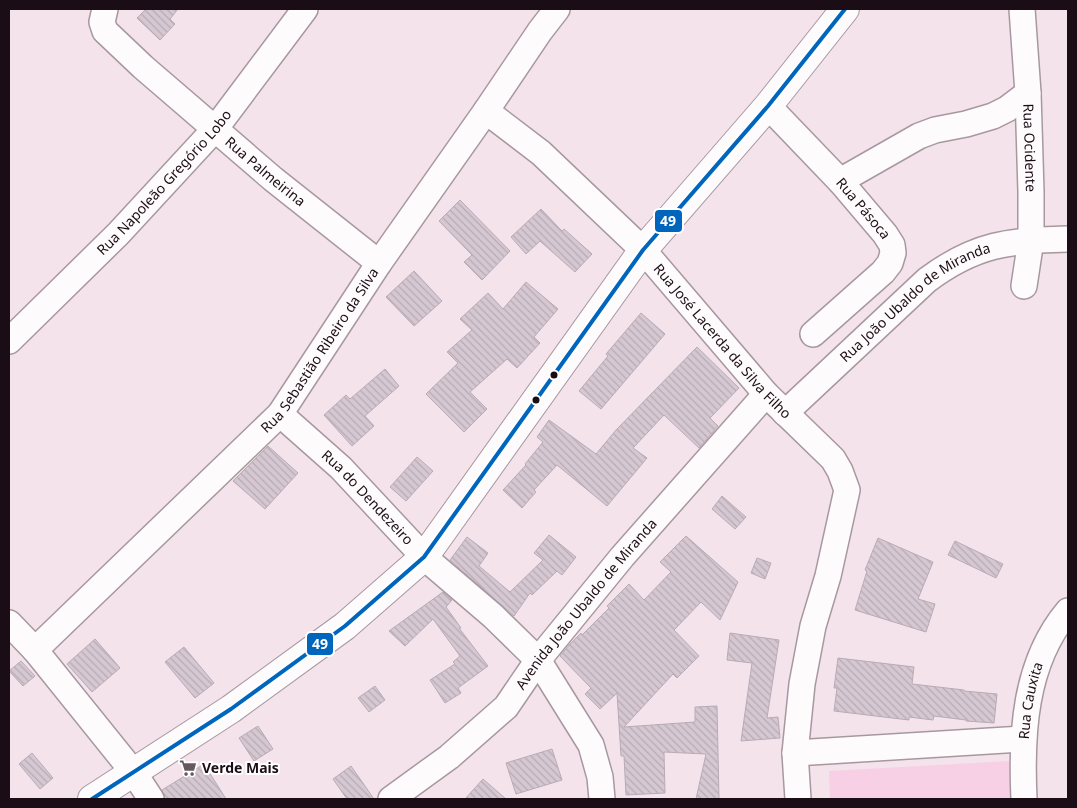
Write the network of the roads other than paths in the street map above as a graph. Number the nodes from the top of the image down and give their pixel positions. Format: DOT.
graph roads {
  1 [pos="105,9"];
  2 [pos="305,9"];
  3 [pos="557,9"];
  4 [pos="844,9"];
  5 [pos="1022,9"];
  6 [pos="1028,93"];
  7 [pos="768,106"];
  8 [pos="486,111"];
  9 [pos="215,129"];
  10 [pos="840,181"];
  11 [pos="1068,239"];
  12 [pos="1031,240"];
  13 [pos="644,250"];
  14 [pos="379,263"];
  15 [pos="1024,286"];
  16 [pos="813,334"];
  17 [pos="9,341"];
  18 [pos="766,394"];
  19 [pos="785,413"];
  20 [pos="280,414"];
  21 [pos="424,557"];
  22 [pos="1068,611"];
  23 [pos="9,624"];
  24 [pos="35,650"];
  25 [pos="538,660"];
  26 [pos="1023,739"];
  27 [pos="796,752"];
  28 [pos="134,773"];
  29 [pos="92,799"];
  30 [pos="151,799"];
  31 [pos="391,799"];
  32 [pos="602,799"];
  33 [pos="798,799"];
  34 [pos="1024,799"];
  1 -- 9 [label="street, Rua Palmeirina"];
  2 -- 9 [label="street, Rua Napoleão Gregório Lobo"];
  3 -- 8 [label="street, Rua Sebastião Ribeiro da Silva"];
  4 -- 7 [label="street"];
  5 -- 6 [label="street, Rua Ocidente"];
  6 -- 10 [label="street"];
  6 -- 12 [label="street, Rua Ocidente"];
  7 -- 10 [label="street, Rua Pásoca"];
  7 -- 13 [label="street"];
  8 -- 13 [label="street, Rua José Lacerda da Silva Filho"];
  8 -- 14 [label="street, Rua Sebastião Ribeiro da Silva"];
  9 -- 14 [label="street, Rua Palmeirina"];
  9 -- 17 [label="street, Rua Napoleão Gregório Lobo"];
  10 -- 16 [label="street, Rua Pásoca"];
  11 -- 12 [label="street, Rua João Ubaldo de Miranda"];
  12 -- 15 [label="street, Rua Ocidente"];
  12 -- 19 [label="street, Rua João Ubaldo de Miranda"];
  13 -- 18 [label="street, Rua José Lacerda da Silva Filho"];
  13 -- 21 [label="street"];
  14 -- 20 [label="street, Rua Sebastião Ribeiro da Silva"];
  18 -- 19 [label="street, Rua José Lacerda da Silva Filho"];
  18 -- 25 [label="street, Avenida João Ubaldo de Miranda"];
  19 -- 27 [label="street, Rua José Lacerda da Silva Filho"];
  20 -- 21 [label="street, Rua do Dendezeiro"];
  20 -- 24 [label="street, Rua Sebastião Ribeiro da Silva"];
  21 -- 25 [label="street, Rua do Dendezeiro"];
  21 -- 28 [label="street"];
  22 -- 26 [label="street, Rua Cauxita"];
  23 -- 24 [label="street"];
  24 -- 28 [label="street"];
  25 -- 31 [label="street, Avenida João Ubaldo de Miranda"];
  25 -- 32 [label="street, Rua do Dendezeiro"];
  26 -- 27 [label="street"];
  26 -- 34 [label="street, Rua Cauxita"];
  27 -- 33 [label="street, Rua José Lacerda da Silva Filho"];
  28 -- 29 [label="street"];
  28 -- 30 [label="street"];
}
